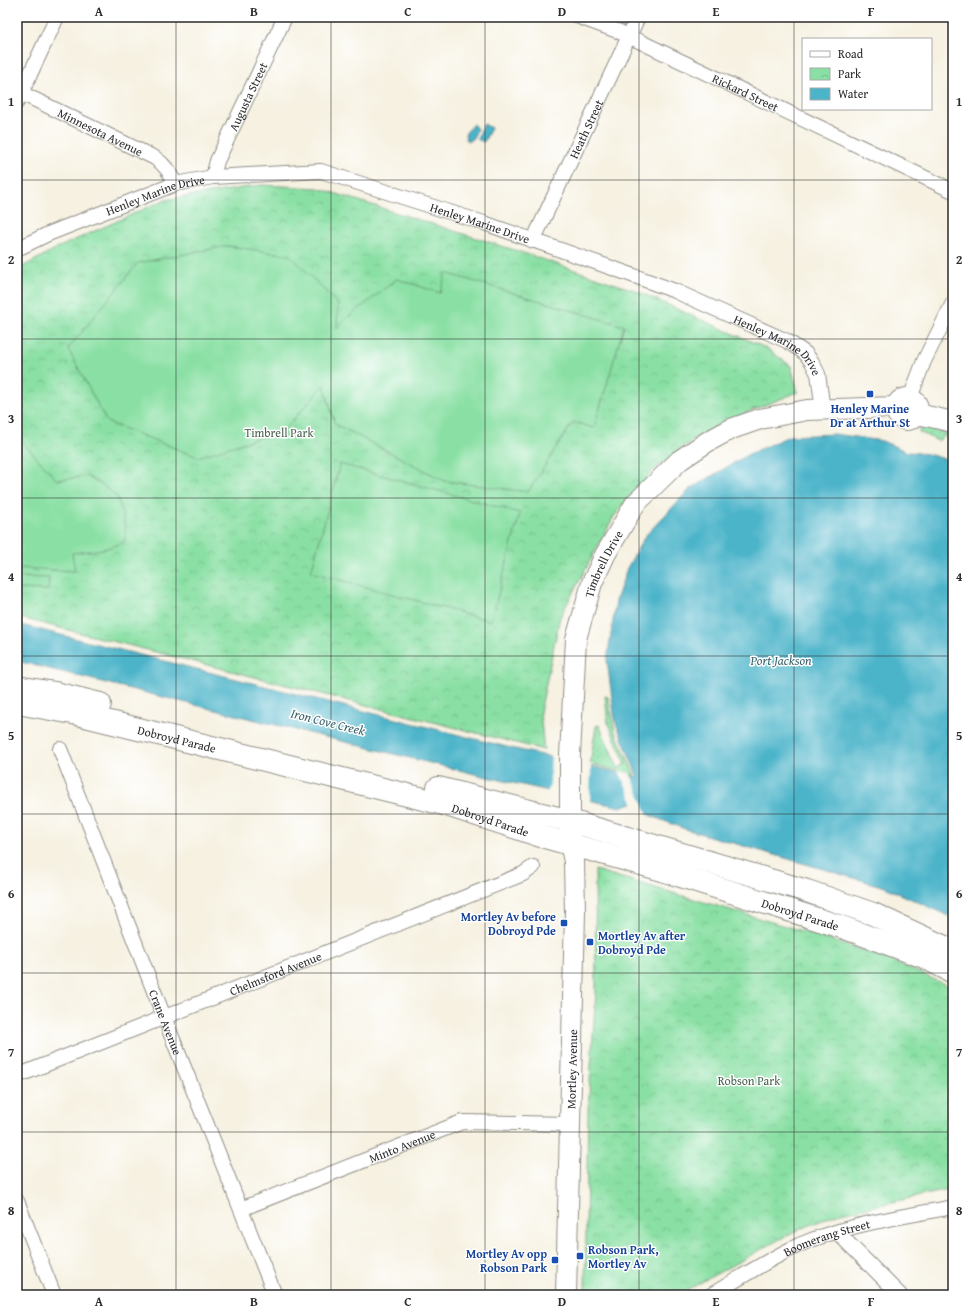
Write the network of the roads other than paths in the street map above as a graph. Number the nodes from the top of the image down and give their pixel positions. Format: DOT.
graph roads {
  1 [pos="57,17"];
  2 [pos="285,17"];
  3 [pos="580,17"];
  4 [pos="638,17"];
  5 [pos="628,36"];
  6 [pos="18,95"];
  7 [pos="213,177"];
  8 [pos="175,184"];
  9 [pos="953,191"];
  10 [pos="533,241"];
  11 [pos="17,249"];
  12 [pos="953,303"];
  13 [pos="908,406"];
  14 [pos="823,410"];
  15 [pos="953,422"];
  16 [pos="17,687"];
  17 [pos="17,703"];
  18 [pos="60,749"];
  19 [pos="570,812"];
  20 [pos="570,844"];
  21 [pos="533,867"];
  22 [pos="953,950"];
  23 [pos="953,972"];
  24 [pos="164,1017"];
  25 [pos="17,1076"];
  26 [pos="570,1124"];
  27 [pos="17,1201"];
  28 [pos="953,1207"];
  29 [pos="241,1209"];
  30 [pos="837,1232"];
  31 [pos="54,1295"];
  32 [pos="275,1295"];
  33 [pos="566,1295"];
  34 [pos="711,1295"];
  35 [pos="900,1295"];
  1 -- 6 [label="street"];
  2 -- 7 [label="street, Augusta Street"];
  3 -- 5 [label="street, Rickard Street"];
  4 -- 5 [label="street, Heath Street"];
  5 -- 9 [label="street, Rickard Street"];
  5 -- 10 [label="street, Heath Street"];
  6 -- 8 [label="street, Minnesota Avenue"];
  7 -- 8 [label="street, Henley Marine Drive"];
  7 -- 10 [label="street, Henley Marine Drive"];
  8 -- 11 [label="street, Henley Marine Drive"];
  10 -- 14 [label="street, Henley Marine Drive"];
  12 -- 13 [label="street"];
  13 -- 14 [label="main road"];
  13 -- 15 [label="main road"];
  14 -- 19 [label="main road, Timbrell Drive"];
  16 -- 19 [label="highway, Dobroyd Parade"];
  17 -- 20 [label="highway, Dobroyd Parade"];
  18 -- 24 [label="street, Crane Avenue"];
  19 -- 20 [label="main road, Timbrell Drive"];
  19 -- 22 [label="highway, Dobroyd Parade"];
  20 -- 23 [label="highway, Dobroyd Parade"];
  20 -- 26 [label="main road, Mortley Avenue"];
  21 -- 24 [label="street, Chelmsford Avenue"];
  24 -- 25 [label="street, Chelmsford Avenue"];
  24 -- 29 [label="street, Crane Avenue"];
  26 -- 29 [label="street, Minto Avenue"];
  26 -- 33 [label="main road, Mortley Avenue"];
  27 -- 31 [label="street"];
  28 -- 30 [label="street, Boomerang Street"];
  29 -- 32 [label="street, Crane Avenue"];
  30 -- 34 [label="street, Boomerang Street"];
  30 -- 35 [label="street"];
}
